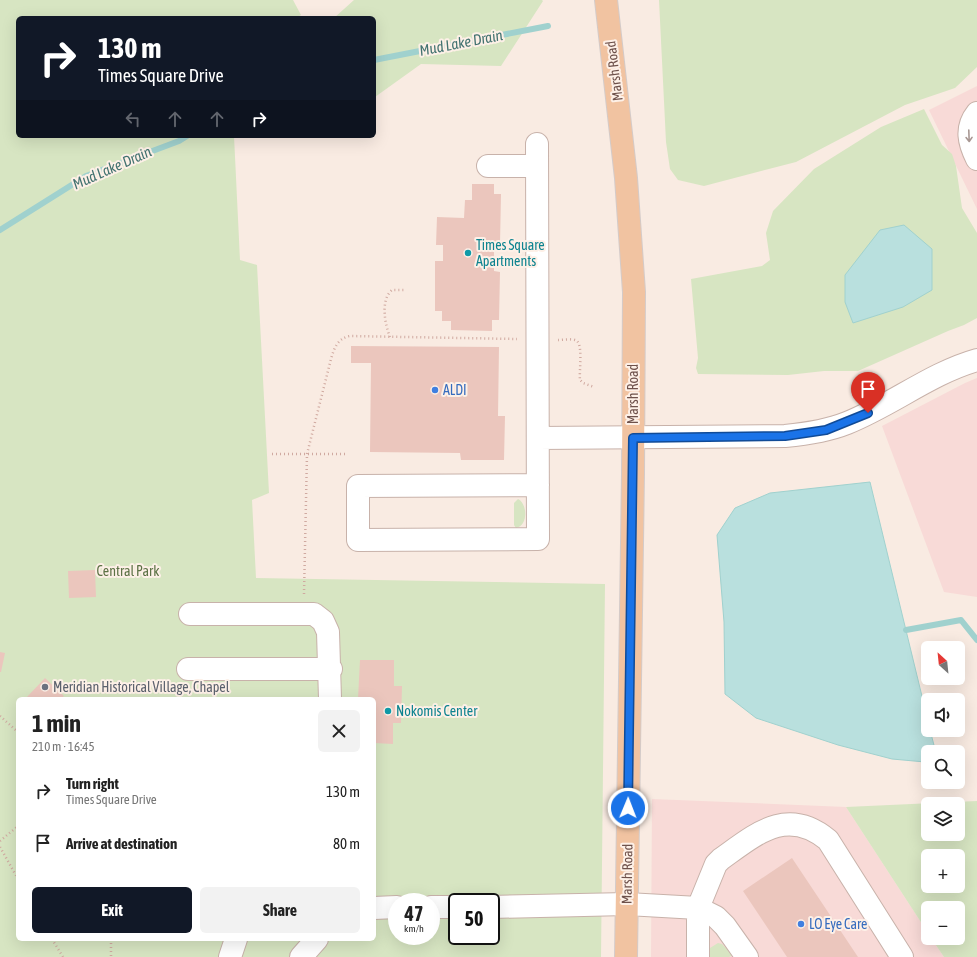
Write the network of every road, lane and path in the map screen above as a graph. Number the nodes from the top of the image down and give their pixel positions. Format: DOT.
graph roads {
  1 [pos="606,0"];
  2 [pos="977,113"];
  3 [pos="536,144"];
  4 [pos="977,159"];
  5 [pos="488,166"];
  6 [pos="537,166"];
  7 [pos="405,290"];
  8 [pos="390,337"];
  9 [pos="525,339"];
  10 [pos="555,340"];
  11 [pos="977,360"];
  12 [pos="594,387"];
  13 [pos="538,438"];
  14 [pos="633,438"];
  15 [pos="272,454"];
  16 [pos="307,454"];
  17 [pos="347,454"];
  18 [pos="538,485"];
  19 [pos="190,614"];
  20 [pos="303,614"];
  21 [pos="188,669"];
  22 [pos="330,669"];
  23 [pos="330,697"];
  24 [pos="0,716"];
  25 [pos="16,730"];
  26 [pos="16,828"];
  27 [pos="0,841"];
  28 [pos="0,847"];
  29 [pos="16,875"];
  30 [pos="627,904"];
  31 [pos="500,906"];
  32 [pos="376,907"];
  33 [pos="388,907"];
  34 [pos="698,908"];
  35 [pos="53,941"];
  36 [pos="111,941"];
  37 [pos="235,941"];
  38 [pos="315,941"];
  39 [pos="62,957"];
  40 [pos="112,957"];
  41 [pos="230,957"];
  42 [pos="301,957"];
  43 [pos="626,957"];
  44 [pos="698,957"];
  45 [pos="747,957"];
  46 [pos="902,957"];
  1 -- 14 [label="main road, Marsh Road"];
  2 -- 4 [label="street, one-way"];
  3 -- 6 [label="street"];
  5 -- 6 [label="street"];
  6 -- 13 [label="street"];
  7 -- 8 [label="path"];
  8 -- 9 [label="path"];
  8 -- 16 [label="path"];
  10 -- 12 [label="path"];
  11 -- 14 [label="street"];
  13 -- 14 [label="street"];
  13 -- 18 [label="street"];
  14 -- 30 [label="main road, Marsh Road"];
  15 -- 16 [label="path"];
  16 -- 17 [label="path"];
  16 -- 20 [label="path"];
  18 -- 18 [label="street"];
  19 -- 20 [label="street"];
  20 -- 22 [label="street"];
  21 -- 22 [label="street"];
  22 -- 23 [label="street"];
  24 -- 25 [label="path"];
  26 -- 27 [label="path"];
  28 -- 29 [label="path"];
  30 -- 31 [label="street"];
  30 -- 34 [label="street"];
  30 -- 43 [label="main road, Marsh Road"];
  32 -- 33 [label="street"];
  34 -- 44 [label="street"];
  34 -- 45 [label="street"];
  34 -- 46 [label="street"];
  35 -- 39 [label="path"];
  36 -- 40 [label="path"];
  37 -- 41 [label="street"];
  38 -- 42 [label="street"];
}
